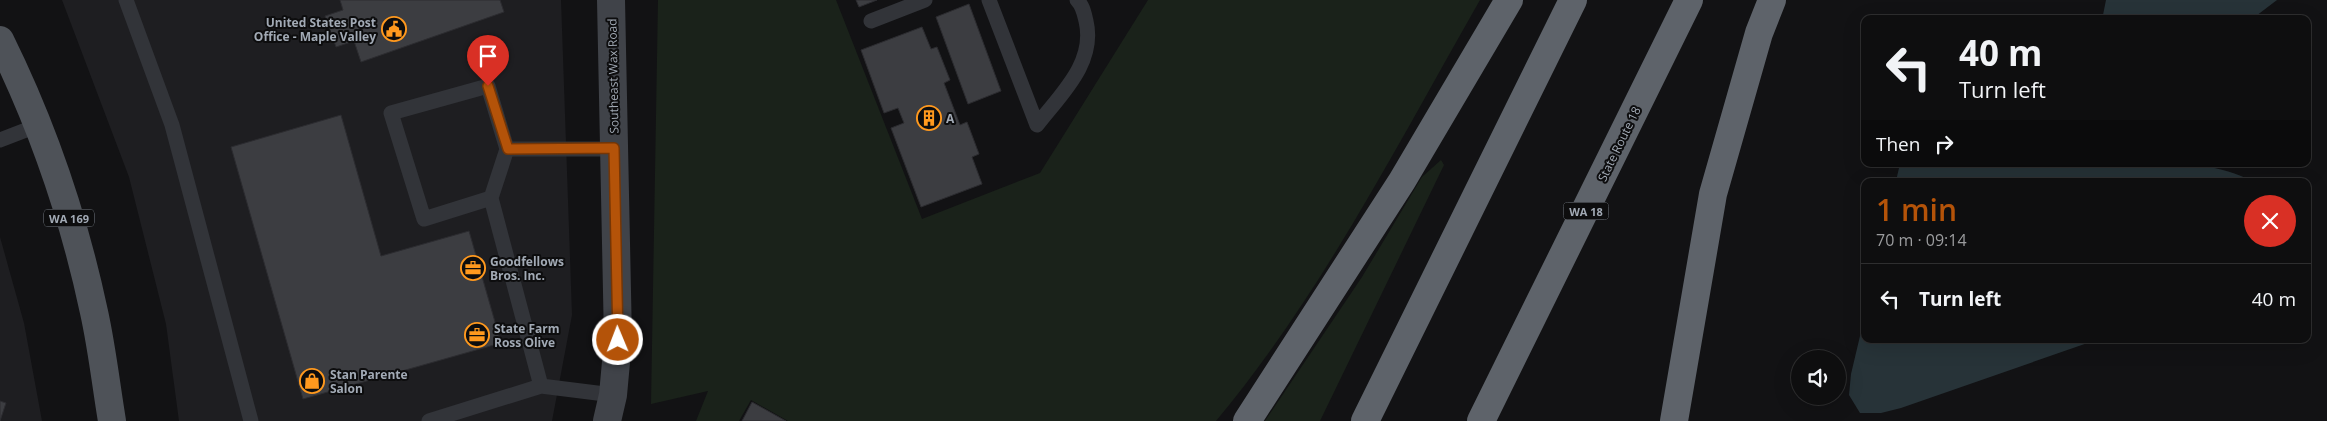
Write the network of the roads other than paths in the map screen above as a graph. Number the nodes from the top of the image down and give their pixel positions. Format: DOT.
graph roads {
  1 [pos="126,0"];
  2 [pos="611,0"];
  3 [pos="925,0"];
  4 [pos="989,0"];
  5 [pos="1077,0"];
  6 [pos="1510,0"];
  7 [pos="1573,0"];
  8 [pos="1690,0"];
  9 [pos="1772,0"];
  10 [pos="871,21"];
  11 [pos="0,40"];
  12 [pos="39,126"];
  13 [pos="0,140"];
  14 [pos="614,148"];
  15 [pos="508,149"];
  16 [pos="491,198"];
  17 [pos="541,386"];
  18 [pos="610,408"];
  19 [pos="112,421"];
  20 [pos="250,421"];
  21 [pos="429,421"];
  22 [pos="1247,421"];
  23 [pos="1365,421"];
  24 [pos="1481,421"];
  25 [pos="1674,421"];
  1 -- 20 [label="lane"];
  2 -- 14 [label="main road, Southeast Wax Road"];
  3 -- 10 [label="lane"];
  4 -- 5 [label="lane"];
  6 -- 22 [label="highway"];
  7 -- 23 [label="highway"];
  8 -- 24 [label="highway, State Route 18 / WA 18"];
  9 -- 25 [label="highway"];
  11 -- 12 [label="main road, WA 169"];
  12 -- 13 [label="lane"];
  12 -- 19 [label="main road, WA 169"];
  14 -- 15 [label="lane"];
  14 -- 18 [label="main road, Southeast Wax Road"];
  15 -- 16 [label="lane"];
  15 -- 16 [label="lane"];
  16 -- 17 [label="lane"];
  17 -- 18 [label="lane"];
  17 -- 21 [label="lane"];
}
